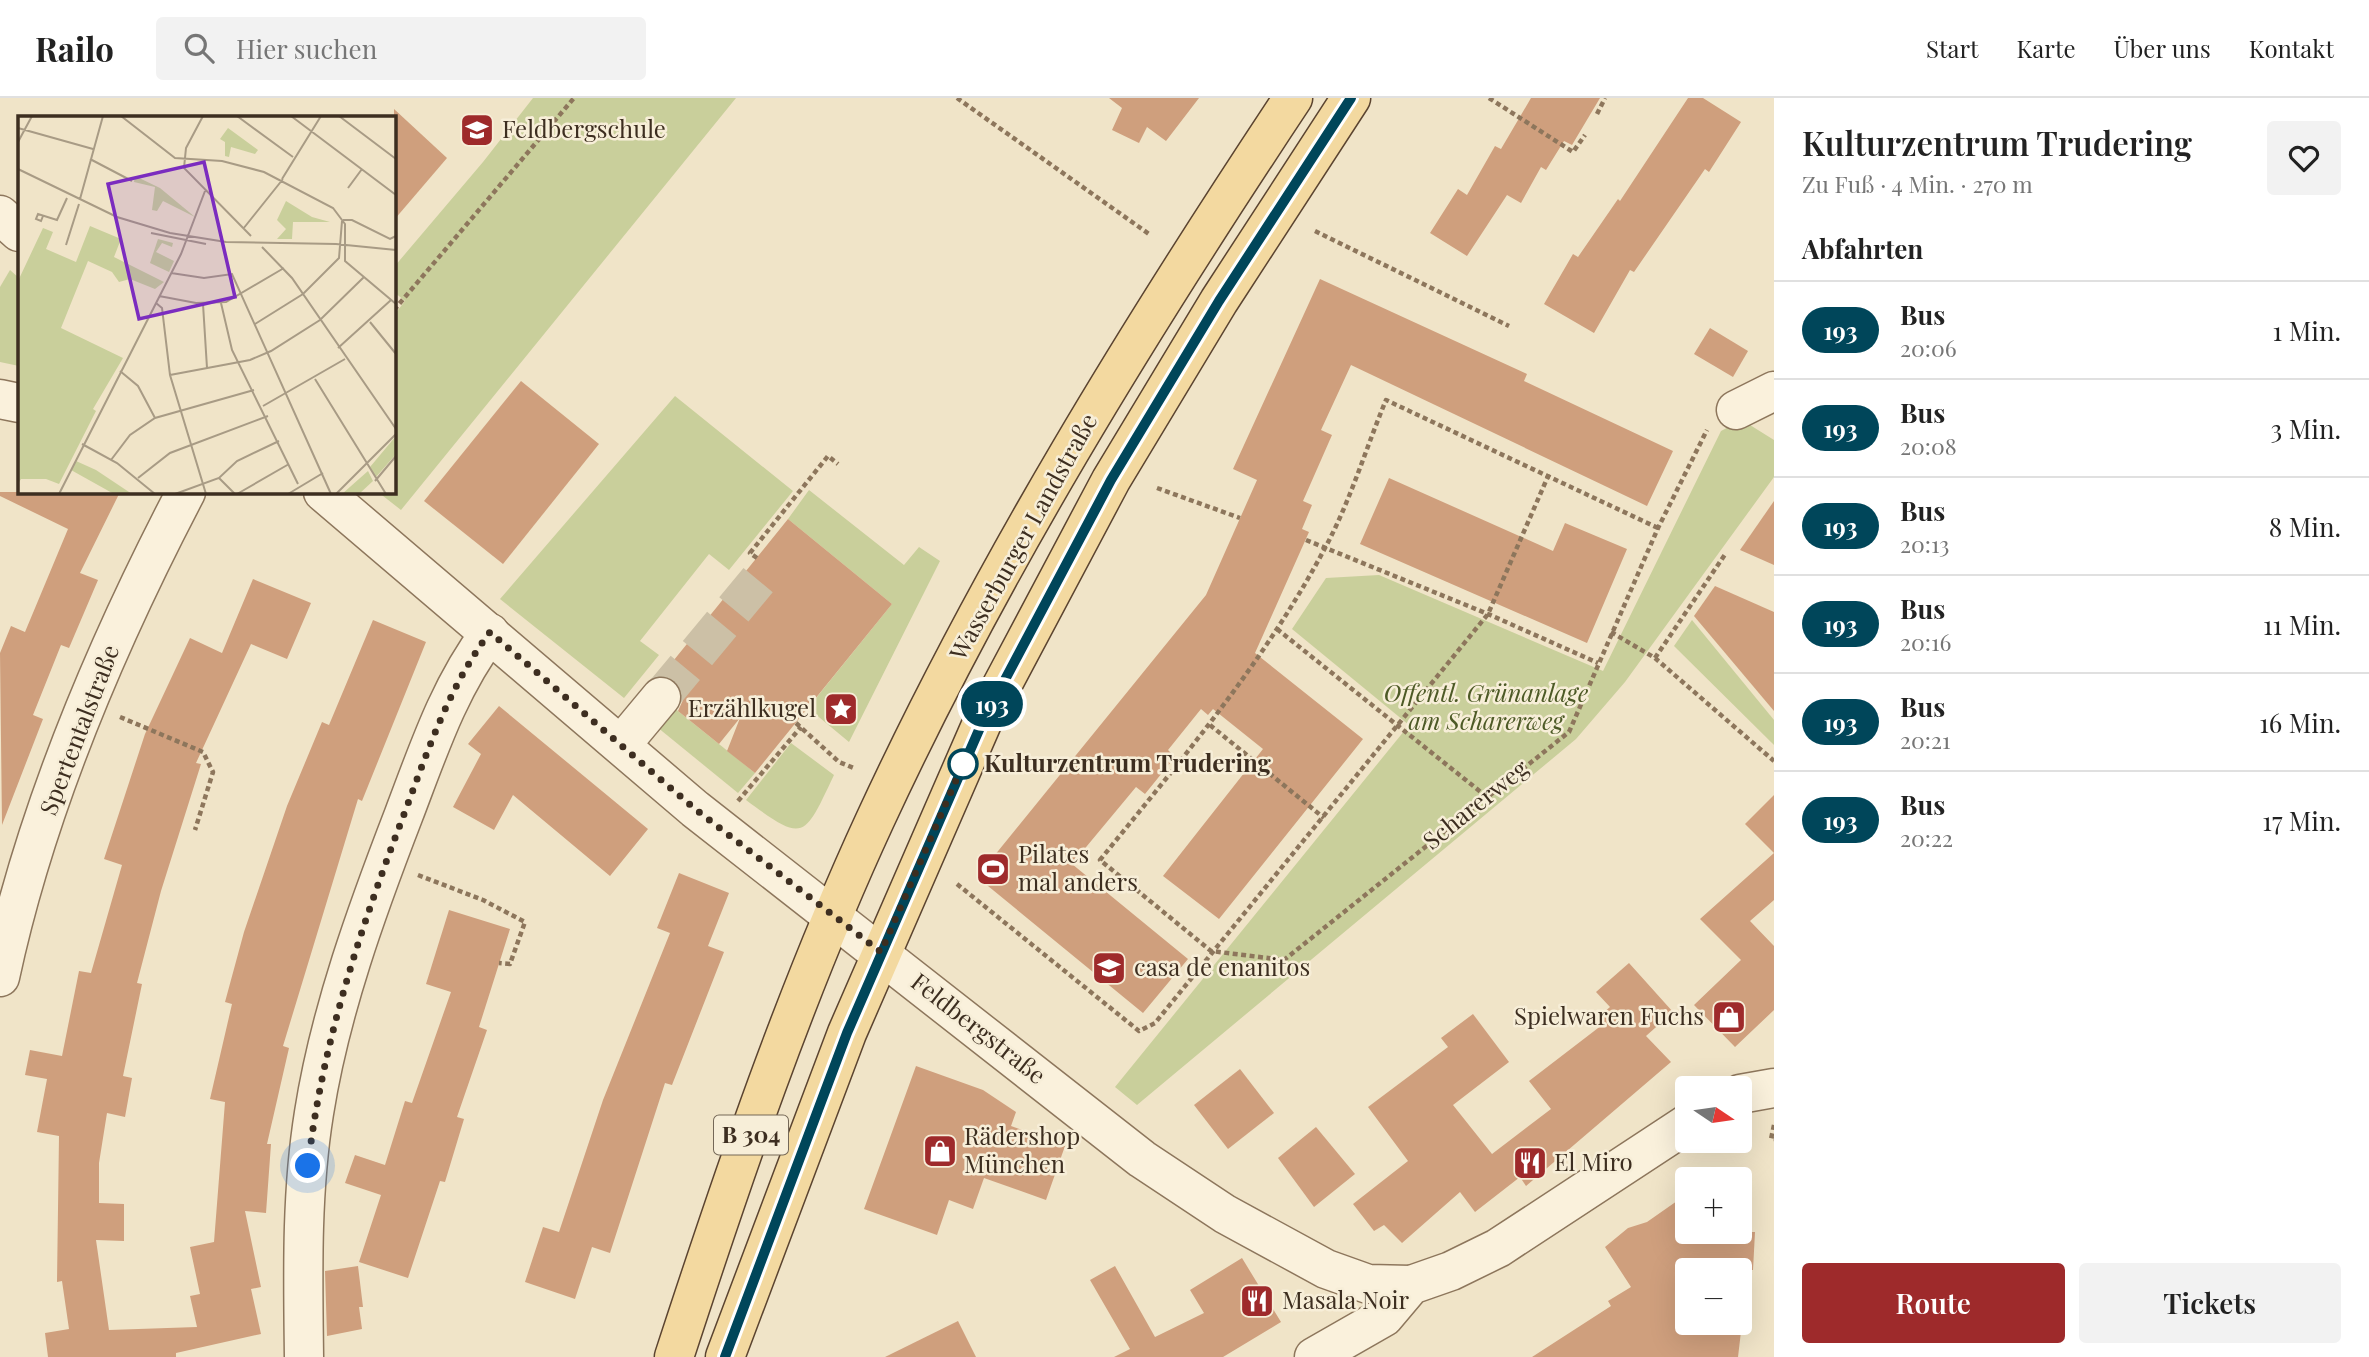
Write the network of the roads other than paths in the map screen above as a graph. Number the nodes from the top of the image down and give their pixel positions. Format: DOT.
graph roads {
  1 [pos="1293,98"];
  2 [pos="1351,98"];
  3 [pos="1774,391"];
  4 [pos="0,399"];
  5 [pos="18,402"];
  6 [pos="1736,410"];
  7 [pos="185,494"];
  8 [pos="325,494"];
  9 [pos="490,632"];
  10 [pos="661,697"];
  11 [pos="621,745"];
  12 [pos="834,915"];
  13 [pos="4,936"];
  14 [pos="881,952"];
  15 [pos="0,977"];
  16 [pos="1774,1088"];
  17 [pos="1752,1092"];
  18 [pos="1675,1132"];
  19 [pos="1411,1285"];
  20 [pos="304,1357"];
  21 [pos="674,1357"];
  22 [pos="725,1357"];
  23 [pos="1314,1357"];
  1 -- 12 [label="main road, Wasserburger Landstraße / B 304"];
  2 -- 14 [label="main road, Wasserburger Landstraße / B 304"];
  3 -- 6 [label="street"];
  4 -- 5 [label="street"];
  7 -- 13 [label="street, Spertentalstraße"];
  8 -- 9 [label="street, Feldbergstraße"];
  9 -- 11 [label="street, Feldbergstraße"];
  9 -- 20 [label="street"];
  10 -- 11 [label="street"];
  11 -- 12 [label="street, Feldbergstraße"];
  12 -- 14 [label="street, Feldbergstraße"];
  12 -- 21 [label="main road, Wasserburger Landstraße / B 304"];
  13 -- 15 [label="street, Spertentalstraße"];
  14 -- 19 [label="street, Feldbergstraße"];
  14 -- 22 [label="main road, Wasserburger Landstraße / B 304"];
  16 -- 17 [label="street"];
  18 -- 19 [label="street"];
  19 -- 23 [label="street"];
}
